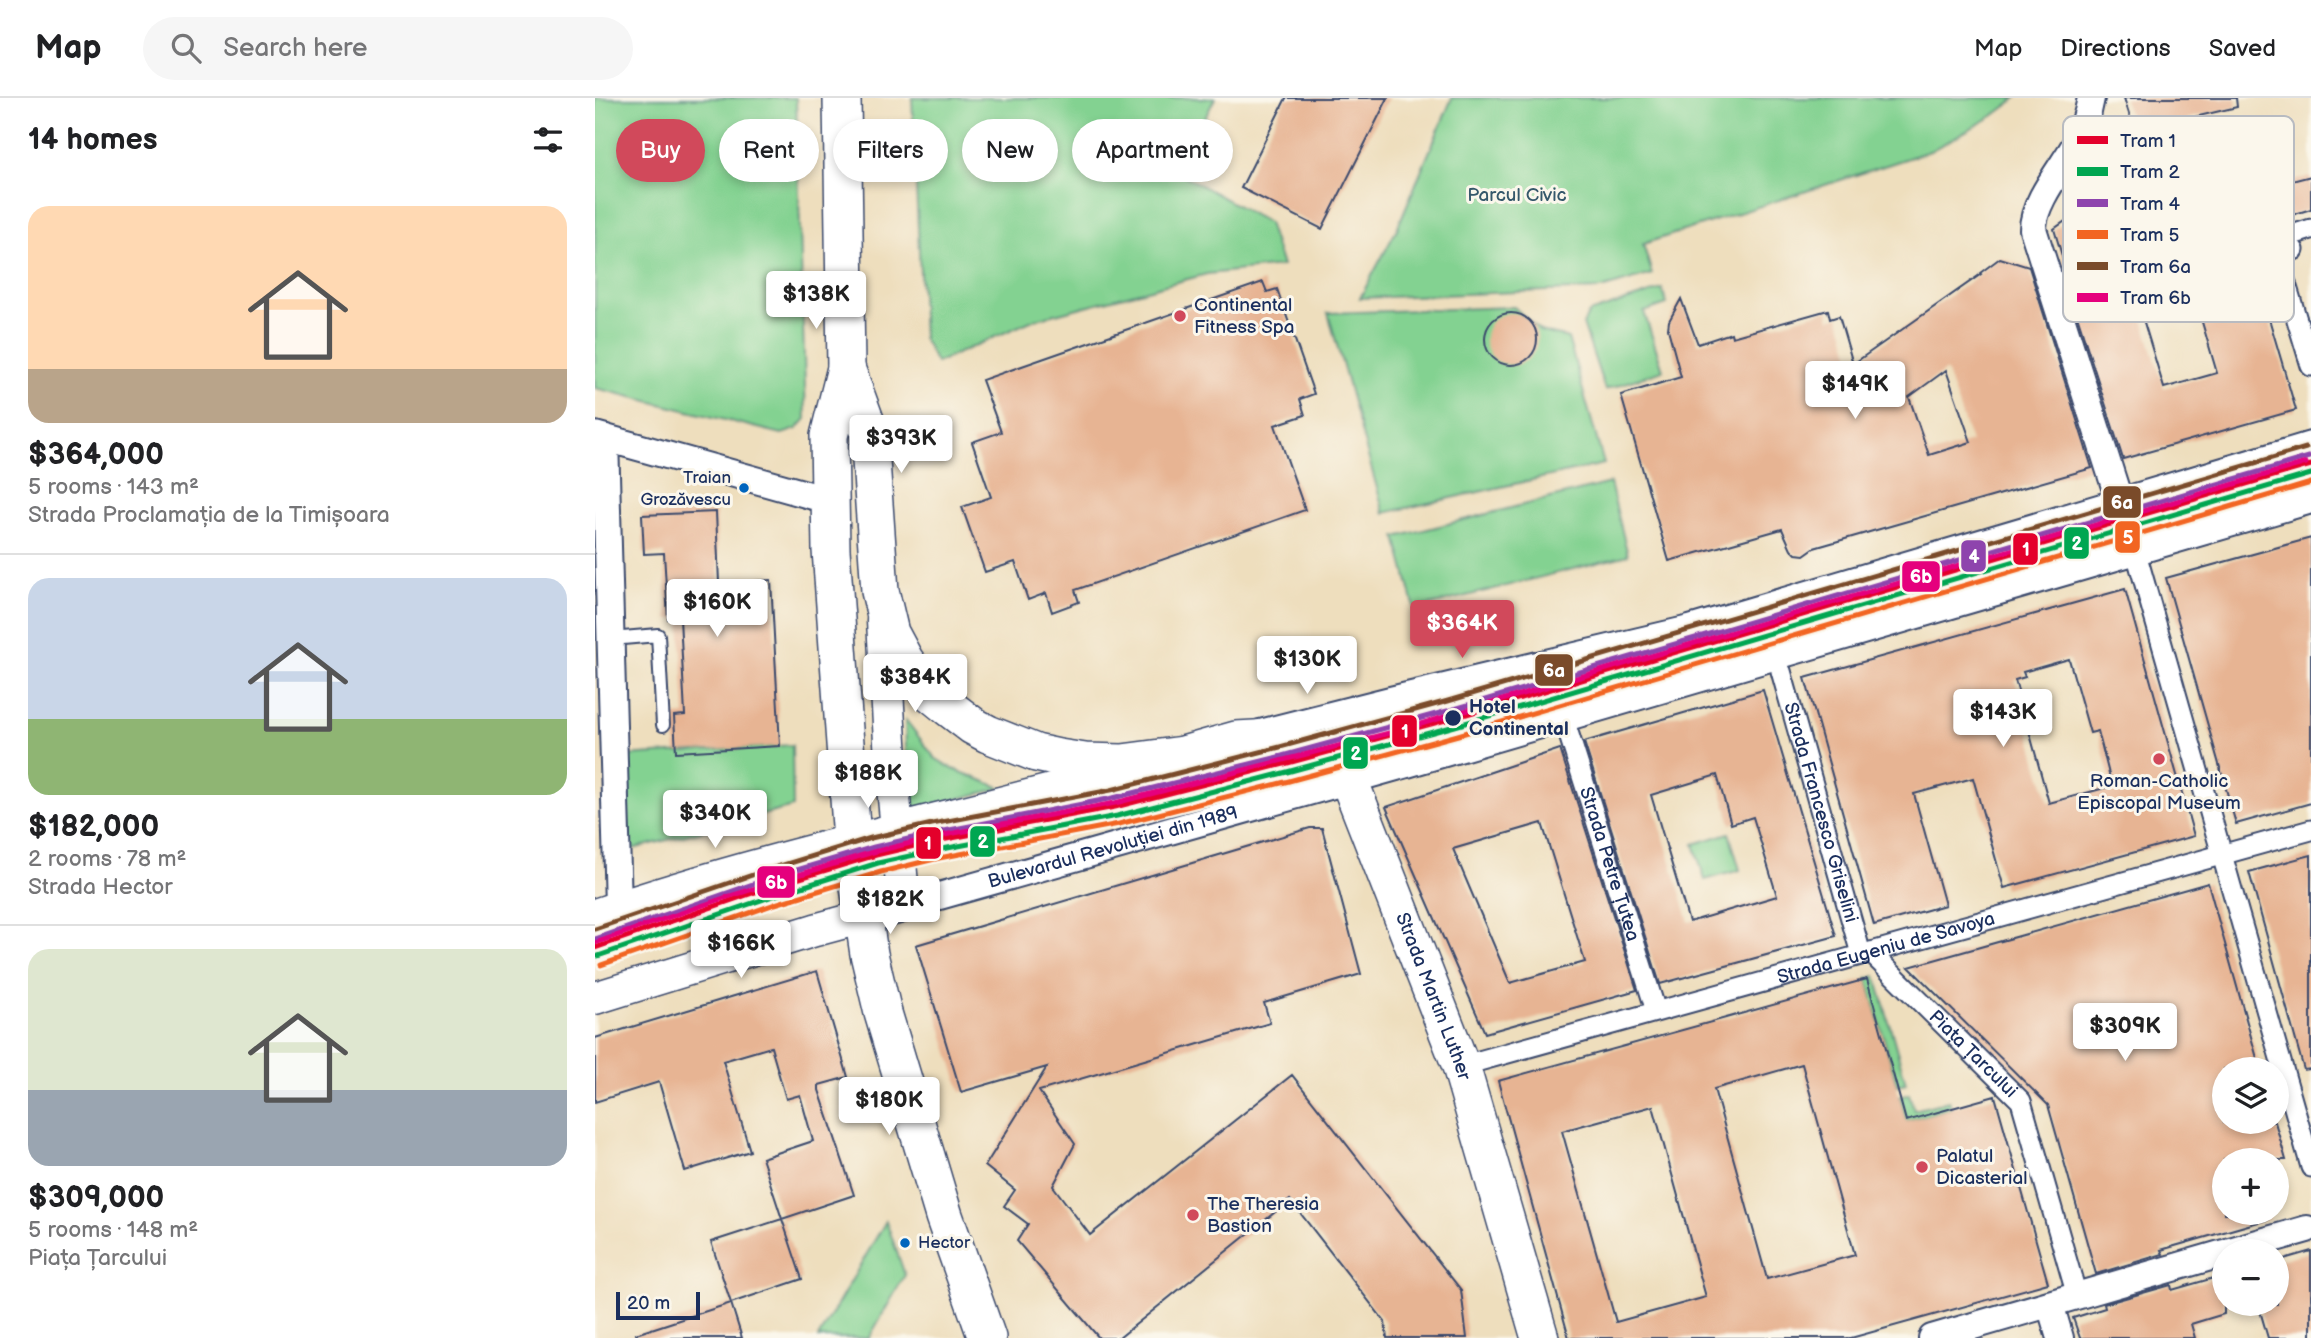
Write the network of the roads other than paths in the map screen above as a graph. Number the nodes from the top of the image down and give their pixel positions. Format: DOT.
graph roads {
  1 [pos="842,98"];
  2 [pos="2091,98"];
  3 [pos="2086,116"];
  4 [pos="2063,165"];
  5 [pos="2311,229"];
  6 [pos="2294,234"];
  7 [pos="2294,310"];
  8 [pos="2311,366"];
  9 [pos="846,368"];
  10 [pos="600,437"];
  11 [pos="2311,445"];
  12 [pos="831,500"];
  13 [pos="2311,500"];
  14 [pos="2120,502"];
  15 [pos="2136,553"];
  16 [pos="882,601"];
  17 [pos="611,639"];
  18 [pos="1781,671"];
  19 [pos="1564,719"];
  20 [pos="663,725"];
  21 [pos="1236,740"];
  22 [pos="1182,755"];
  23 [pos="1349,780"];
  24 [pos="897,830"];
  25 [pos="2311,830"];
  26 [pos="852,841"];
  27 [pos="2222,855"];
  28 [pos="904,906"];
  29 [pos="607,911"];
  30 [pos="863,916"];
  31 [pos="1866,953"];
  32 [pos="595,998"];
  33 [pos="1656,1011"];
  34 [pos="1461,1066"];
  35 [pos="2311,1167"];
  36 [pos="2309,1228"];
  37 [pos="2272,1239"];
  38 [pos="2212,1257"];
  39 [pos="2077,1296"];
  40 [pos="2050,1304"];
  41 [pos="987,1338"];
  42 [pos="1540,1338"];
  43 [pos="1932,1338"];
  44 [pos="2060,1338"];
  1 -- 9 [label="main road"];
  2 -- 3 [label="street"];
  4 -- 14 [label="street"];
  5 -- 6 [label="street"];
  7 -- 8 [label="street"];
  9 -- 12 [label="main road"];
  9 -- 16 [label="main road"];
  10 -- 12 [label="street"];
  10 -- 17 [label="street"];
  11 -- 14 [label="street"];
  12 -- 26 [label="main road"];
  13 -- 15 [label="street, Bulevardul Revoluției din 1989"];
  14 -- 15 [label="street"];
  14 -- 21 [label="street"];
  15 -- 19 [label="street, Bulevardul Revoluției din 1989"];
  15 -- 27 [label="street"];
  16 -- 22 [label="main road"];
  16 -- 24 [label="street"];
  17 -- 20 [label="lane"];
  17 -- 29 [label="street"];
  18 -- 31 [label="street, Strada Francesco Griselini"];
  19 -- 23 [label="street, Bulevardul Revoluției din 1989"];
  19 -- 33 [label="street, Strada Petre Țuțea"];
  21 -- 22 [label="main road"];
  21 -- 23 [label="main road, Strada Martin Luther"];
  22 -- 24 [label="street"];
  23 -- 28 [label="street, Bulevardul Revoluției din 1989"];
  23 -- 34 [label="main road, Strada Martin Luther"];
  24 -- 26 [label="street"];
  24 -- 28 [label="street"];
  25 -- 27 [label="street, Strada Eugeniu de Savoya"];
  26 -- 29 [label="street"];
  26 -- 30 [label="main road"];
  27 -- 31 [label="street, Strada Eugeniu de Savoya"];
  27 -- 35 [label="street"];
  28 -- 30 [label="street, Bulevardul Revoluției din 1989"];
  30 -- 32 [label="street, Bulevardul Revoluției din 1989"];
  30 -- 41 [label="main road"];
  31 -- 33 [label="street, Strada Eugeniu de Savoya"];
  31 -- 39 [label="street, Piața Țarcului"];
  33 -- 34 [label="street, Strada Eugeniu de Savoya"];
  34 -- 42 [label="main road, Strada Martin Luther"];
  36 -- 37 [label="street"];
  38 -- 39 [label="street"];
  39 -- 40 [label="street"];
  40 -- 43 [label="street"];
  40 -- 44 [label="street"];
}
